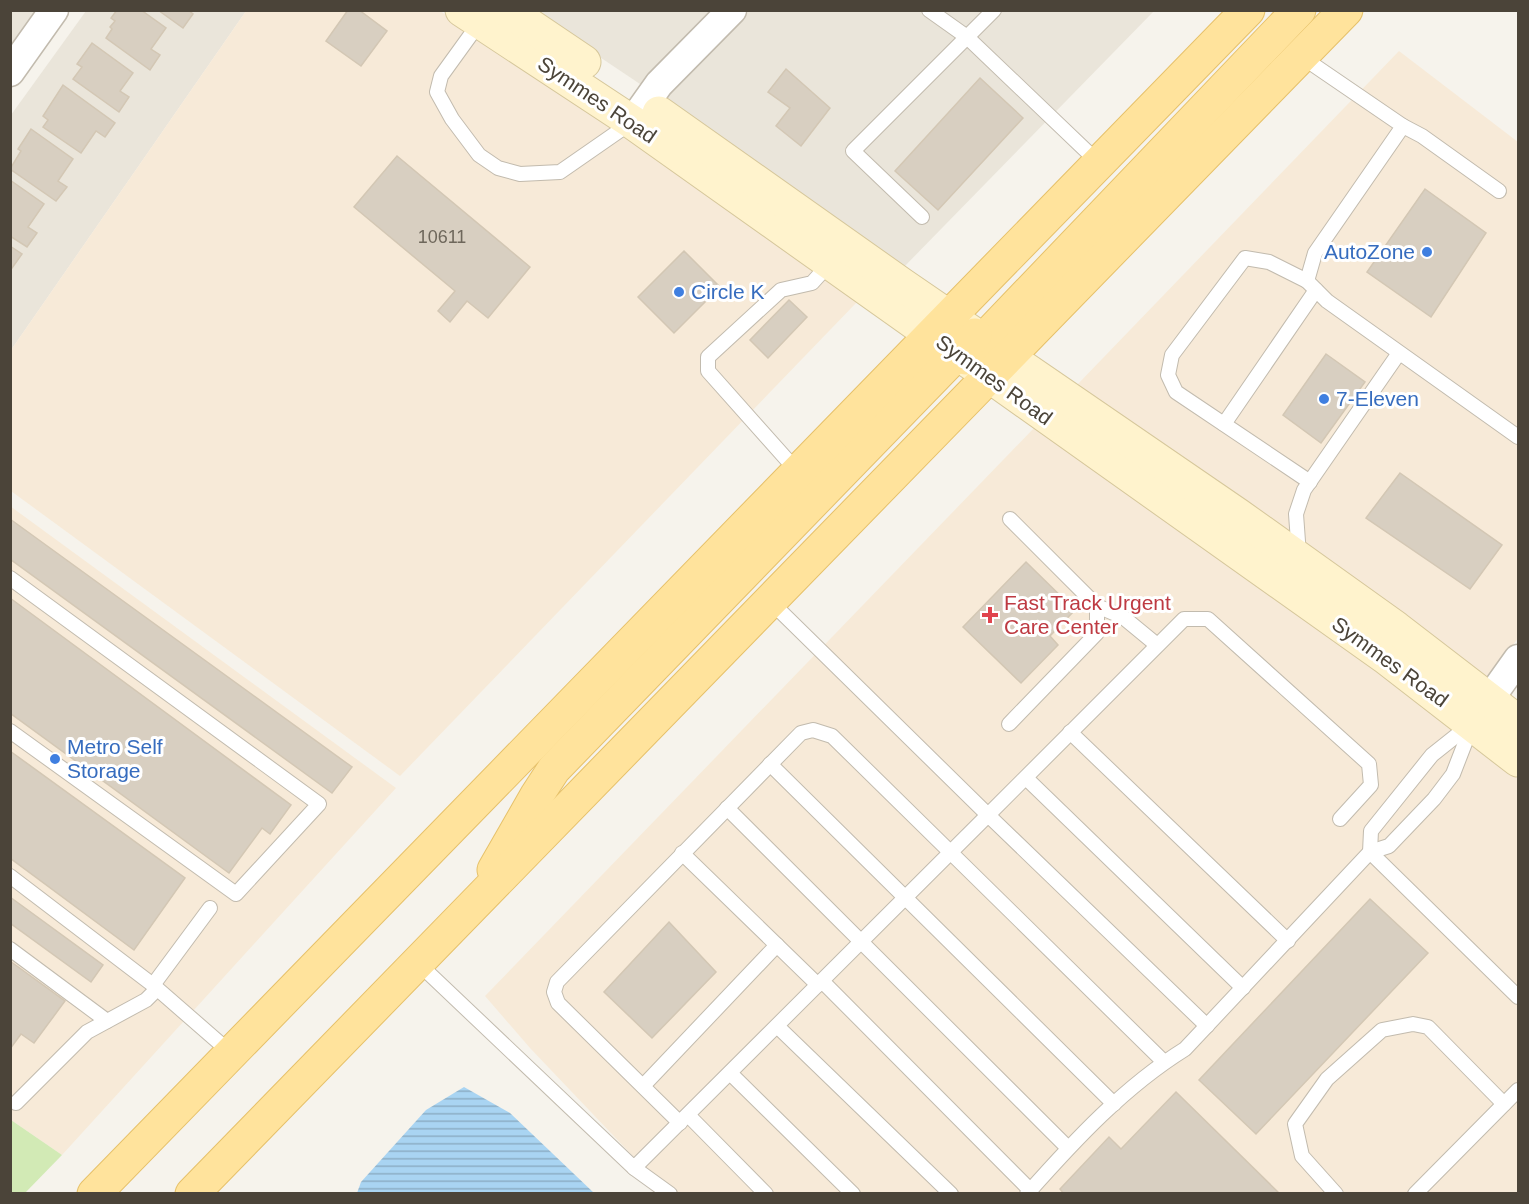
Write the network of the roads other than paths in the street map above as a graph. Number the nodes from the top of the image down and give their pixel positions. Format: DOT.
graph roads {
  1 [pos="54,10"];
  2 [pos="732,10"];
  3 [pos="929,10"];
  4 [pos="994,10"];
  5 [pos="1248,10"];
  6 [pos="1299,10"];
  7 [pos="1346,10"];
  8 [pos="483,14"];
  9 [pos="967,36"];
  10 [pos="1302,57"];
  11 [pos="10,72"];
  12 [pos="638,112"];
  13 [pos="1403,126"];
  14 [pos="1100,164"];
  15 [pos="1499,191"];
  16 [pos="922,217"];
  17 [pos="830,263"];
  18 [pos="1312,286"];
  19 [pos="970,347"];
  20 [pos="1399,352"];
  21 [pos="1224,424"];
  22 [pos="1518,437"];
  23 [pos="798,472"];
  24 [pos="1310,482"];
  25 [pos="1010,519"];
  26 [pos="1300,560"];
  27 [pos="10,578"];
  28 [pos="771,602"];
  29 [pos="1097,606"];
  30 [pos="1157,645"];
  31 [pos="1518,659"];
  32 [pos="1481,711"];
  33 [pos="1518,722"];
  34 [pos="1009,724"];
  35 [pos="10,731"];
  36 [pos="1070,732"];
  37 [pos="1518,760"];
  38 [pos="770,764"];
  39 [pos="1026,778"];
  40 [pos="727,808"];
  41 [pos="988,815"];
  42 [pos="1340,819"];
  43 [pos="951,851"];
  44 [pos="1370,852"];
  45 [pos="682,853"];
  46 [pos="10,876"];
  47 [pos="906,897"];
  48 [pos="478,902"];
  49 [pos="210,908"];
  50 [pos="1288,941"];
  51 [pos="861,943"];
  52 [pos="777,945"];
  53 [pos="10,949"];
  54 [pos="418,963"];
  55 [pos="820,983"];
  56 [pos="155,987"];
  57 [pos="1243,988"];
  58 [pos="1518,997"];
  59 [pos="107,1021"];
  60 [pos="777,1026"];
  61 [pos="1207,1026"];
  62 [pos="231,1053"];
  63 [pos="1164,1062"];
  64 [pos="730,1073"];
  65 [pos="643,1086"];
  66 [pos="1518,1089"];
  67 [pos="16,1103"];
  68 [pos="1114,1104"];
  69 [pos="1504,1104"];
  70 [pos="684,1119"];
  71 [pos="1068,1148"];
  72 [pos="634,1168"];
  73 [pos="1029,1192"];
  74 [pos="94,1194"];
  75 [pos="192,1194"];
  76 [pos="670,1194"];
  77 [pos="766,1194"];
  78 [pos="853,1194"];
  79 [pos="951,1194"];
  80 [pos="1336,1194"];
  81 [pos="1415,1194"];
  1 -- 11 [label="street"];
  2 -- 12 [label="street"];
  3 -- 9 [label="lane"];
  4 -- 9 [label="lane"];
  5 -- 14 [label="main road"];
  6 -- 19 [label="main road"];
  7 -- 10 [label="main road"];
  8 -- 12 [label="street, Symmes Road"];
  8 -- 12 [label="lane"];
  9 -- 14 [label="lane"];
  9 -- 16 [label="lane"];
  10 -- 13 [label="lane"];
  10 -- 19 [label="main road"];
  12 -- 17 [label="street, Symmes Road"];
  12 -- 19 [label="street, Symmes Road"];
  13 -- 15 [label="lane"];
  13 -- 18 [label="lane"];
  14 -- 19 [label="main road"];
  17 -- 19 [label="street, Symmes Road"];
  17 -- 23 [label="lane"];
  18 -- 20 [label="lane"];
  18 -- 21 [label="lane"];
  18 -- 21 [label="lane"];
  19 -- 23 [label="main road"];
  19 -- 26 [label="street, Symmes Road"];
  19 -- 28 [label="main road"];
  19 -- 32 [label="street, Symmes Road"];
  19 -- 48 [label="main road"];
  20 -- 22 [label="lane"];
  20 -- 24 [label="lane"];
  21 -- 24 [label="lane"];
  23 -- 62 [label="main road"];
  24 -- 26 [label="lane"];
  25 -- 29 [label="lane"];
  26 -- 32 [label="street, Symmes Road"];
  27 -- 35 [label="lane"];
  28 -- 41 [label="lane"];
  28 -- 48 [label="main road"];
  29 -- 30 [label="lane"];
  29 -- 34 [label="lane"];
  30 -- 36 [label="lane"];
  30 -- 42 [label="lane"];
  31 -- 32 [label="street"];
  32 -- 33 [label="street, Symmes Road"];
  32 -- 37 [label="street, Symmes Road"];
  32 -- 44 [label="lane"];
  32 -- 44 [label="lane"];
  36 -- 39 [label="lane"];
  36 -- 50 [label="lane"];
  38 -- 40 [label="lane"];
  38 -- 43 [label="lane"];
  38 -- 47 [label="lane"];
  39 -- 41 [label="lane"];
  39 -- 57 [label="lane"];
  40 -- 45 [label="lane"];
  40 -- 51 [label="lane"];
  41 -- 43 [label="lane"];
  41 -- 61 [label="lane"];
  43 -- 47 [label="lane"];
  43 -- 63 [label="lane"];
  44 -- 50 [label="lane"];
  44 -- 58 [label="lane"];
  45 -- 52 [label="lane"];
  45 -- 65 [label="lane"];
  46 -- 56 [label="lane"];
  47 -- 51 [label="lane"];
  47 -- 68 [label="lane"];
  48 -- 54 [label="main road"];
  49 -- 56 [label="lane"];
  50 -- 57 [label="lane"];
  51 -- 55 [label="lane"];
  51 -- 71 [label="lane"];
  52 -- 55 [label="lane"];
  52 -- 65 [label="lane"];
  53 -- 59 [label="lane"];
  54 -- 72 [label="lane"];
  54 -- 75 [label="main road"];
  55 -- 60 [label="lane"];
  55 -- 73 [label="lane"];
  56 -- 59 [label="lane"];
  56 -- 62 [label="lane"];
  57 -- 61 [label="lane"];
  59 -- 67 [label="lane"];
  60 -- 64 [label="lane"];
  60 -- 79 [label="lane"];
  61 -- 63 [label="lane"];
  62 -- 74 [label="main road"];
  63 -- 68 [label="lane"];
  64 -- 70 [label="lane"];
  64 -- 78 [label="lane"];
  65 -- 70 [label="lane"];
  66 -- 69 [label="lane"];
  68 -- 71 [label="lane"];
  69 -- 80 [label="lane"];
  69 -- 81 [label="lane"];
  70 -- 72 [label="lane"];
  70 -- 77 [label="lane"];
  71 -- 73 [label="lane"];
  72 -- 76 [label="lane"];
}
